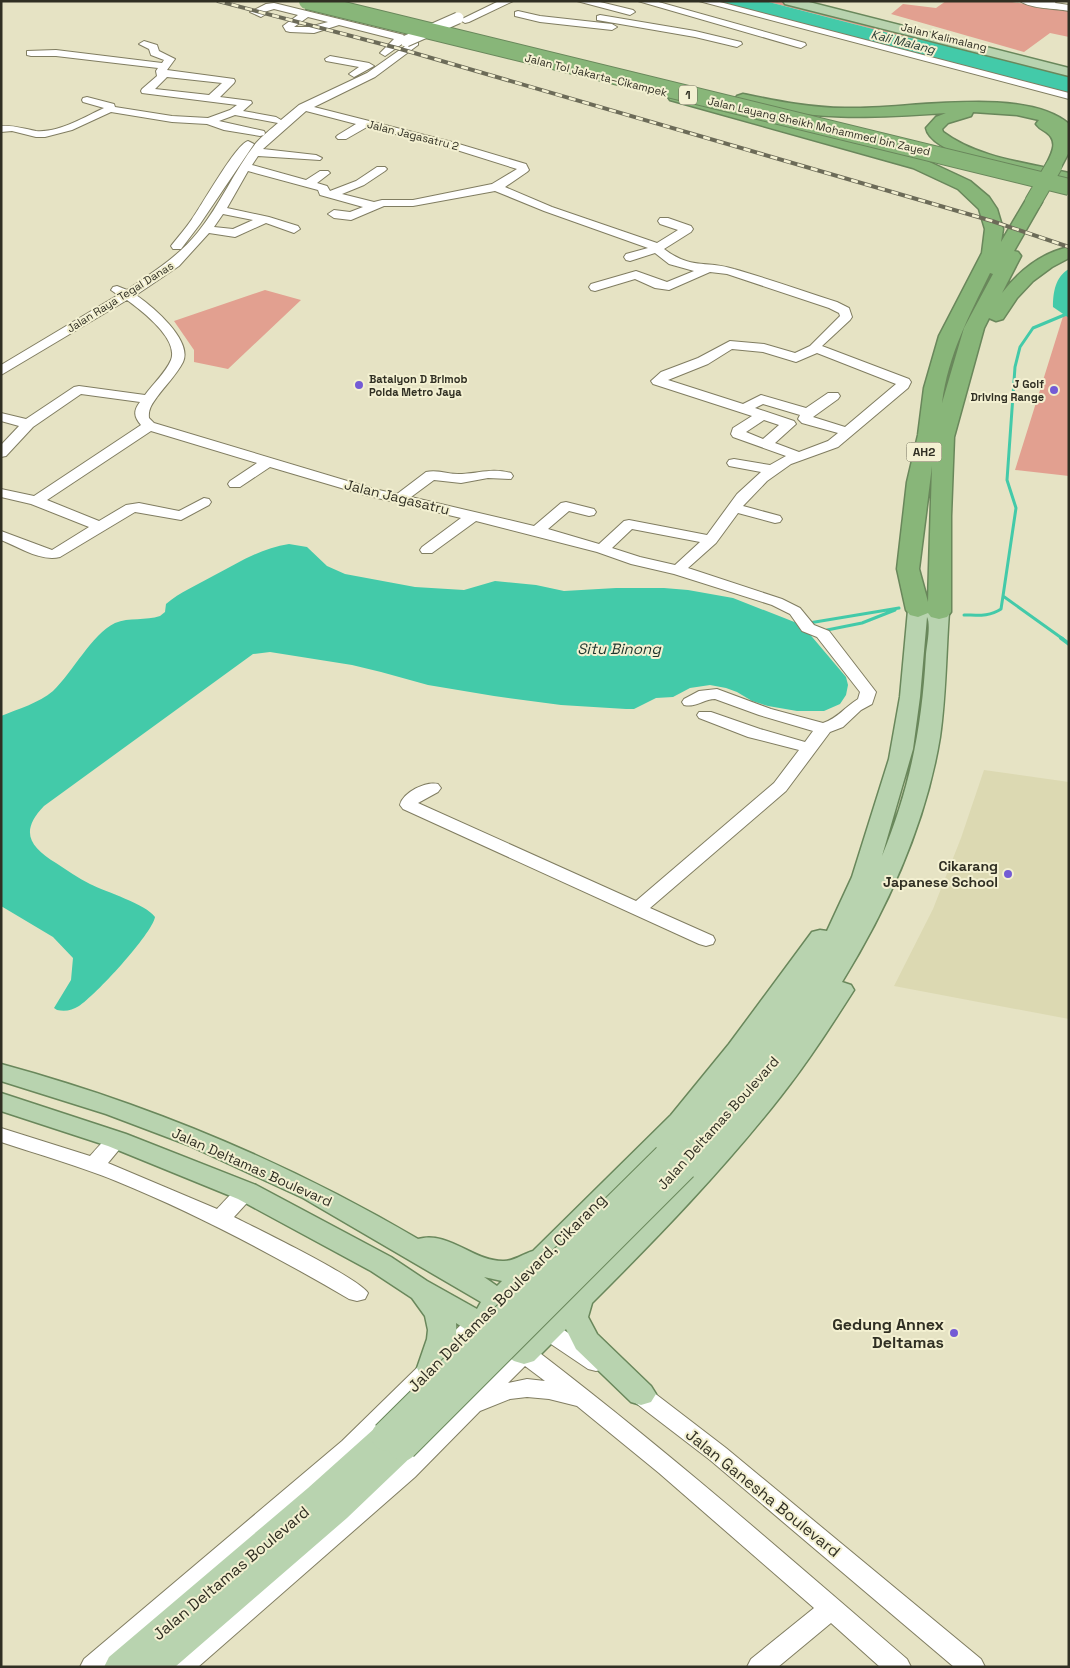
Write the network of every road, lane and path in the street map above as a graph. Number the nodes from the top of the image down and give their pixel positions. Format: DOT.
graph roads {
  1 [pos="322,1"];
  2 [pos="335,1"];
  3 [pos="495,1"];
  4 [pos="508,1"];
  5 [pos="582,1"];
  6 [pos="643,1"];
  7 [pos="704,1"];
  8 [pos="789,1"];
  9 [pos="1025,1"];
  10 [pos="1048,2"];
  11 [pos="304,5"];
  12 [pos="612,8"];
  13 [pos="823,8"];
  14 [pos="1069,8"];
  15 [pos="260,14"];
  16 [pos="518,14"];
  17 [pos="461,19"];
  18 [pos="669,20"];
  19 [pos="596,21"];
  20 [pos="338,22"];
  21 [pos="719,22"];
  22 [pos="694,34"];
  23 [pos="410,42"];
  24 [pos="683,43"];
  25 [pos="144,44"];
  26 [pos="737,44"];
  27 [pos="802,45"];
  28 [pos="31,53"];
  29 [pos="181,56"];
  30 [pos="414,57"];
  31 [pos="330,59"];
  32 [pos="165,66"];
  33 [pos="373,68"];
  34 [pos="1069,68"];
  35 [pos="1069,72"];
  36 [pos="661,92"];
  37 [pos="712,94"];
  38 [pos="188,96"];
  39 [pos="1069,96"];
  40 [pos="211,99"];
  41 [pos="87,100"];
  42 [pos="112,104"];
  43 [pos="301,106"];
  44 [pos="234,112"];
  45 [pos="214,119"];
  46 [pos="276,120"];
  47 [pos="365,123"];
  48 [pos="1,129"];
  49 [pos="260,133"];
  50 [pos="1069,133"];
  51 [pos="342,137"];
  52 [pos="255,152"];
  53 [pos="316,158"];
  54 [pos="245,166"];
  55 [pos="382,169"];
  56 [pos="324,173"];
  57 [pos="1066,173"];
  58 [pos="304,183"];
  59 [pos="496,187"];
  60 [pos="1069,191"];
  61 [pos="284,192"];
  62 [pos="329,195"];
  63 [pos="1038,203"];
  64 [pos="375,206"];
  65 [pos="220,210"];
  66 [pos="334,214"];
  67 [pos="265,219"];
  68 [pos="664,221"];
  69 [pos="206,229"];
  70 [pos="294,230"];
  71 [pos="656,249"];
  72 [pos="1069,252"];
  73 [pos="630,257"];
  74 [pos="708,269"];
  75 [pos="595,287"];
  76 [pos="123,292"];
  77 [pos="971,299"];
  78 [pos="816,348"];
  79 [pos="1,360"];
  80 [pos="1,370"];
  81 [pos="833,396"];
  82 [pos="148,400"];
  83 [pos="743,410"];
  84 [pos="808,413"];
  85 [pos="761,416"];
  86 [pos="1,417"];
  87 [pos="28,424"];
  88 [pos="149,426"];
  89 [pos="849,432"];
  90 [pos="766,444"];
  91 [pos="4,446"];
  92 [pos="800,457"];
  93 [pos="266,462"];
  94 [pos="734,463"];
  95 [pos="772,470"];
  96 [pos="506,476"];
  97 [pos="235,484"];
  98 [pos="1,493"];
  99 [pos="399,499"];
  100 [pos="36,500"];
  101 [pos="204,502"];
  102 [pos="734,508"];
  103 [pos="589,512"];
  104 [pos="473,516"];
  105 [pos="775,519"];
  106 [pos="101,527"];
  107 [pos="537,531"];
  108 [pos="1,534"];
  109 [pos="711,540"];
  110 [pos="602,549"];
  111 [pos="427,550"];
  112 [pos="678,570"];
  113 [pos="940,570"];
  114 [pos="928,611"];
  115 [pos="690,702"];
  116 [pos="705,715"];
  117 [pos="824,728"];
  118 [pos="810,748"];
  119 [pos="432,788"];
  120 [pos="876,871"];
  121 [pos="638,909"];
  122 [pos="706,940"];
  123 [pos="1,1072"];
  124 [pos="31,1080"];
  125 [pos="6,1103"];
  126 [pos="1,1135"];
  127 [pos="118,1140"];
  128 [pos="94,1165"];
  129 [pos="247,1192"];
  130 [pos="220,1218"];
  131 [pos="392,1236"];
  132 [pos="554,1248"];
  133 [pos="417,1288"];
  134 [pos="357,1293"];
  135 [pos="579,1298"];
  136 [pos="501,1299"];
  137 [pos="478,1322"];
  138 [pos="547,1330"];
  139 [pos="524,1353"];
  140 [pos="431,1368"];
  141 [pos="641,1394"];
  142 [pos="590,1402"];
  143 [pos="464,1413"];
  144 [pos="395,1441"];
  145 [pos="831,1609"];
  146 [pos="93,1667"];
  147 [pos="120,1667"];
  148 [pos="152,1667"];
  149 [pos="180,1667"];
  150 [pos="760,1667"];
  151 [pos="898,1667"];
  152 [pos="972,1667"];
  1 -- 57 [label="highway, Jalan Layang Sheikh Mohammed bin Zayed / 1, bridge"];
  2 -- 37 [label="highway, Jalan Tol Jakarta–Cikampek / 1"];
  3 -- 17 [label="street, Jalan Raya Tegal Danas"];
  4 -- 17 [label="street, Jalan Raya Tegal Danas"];
  5 -- 12 [label="street"];
  6 -- 21 [label="street"];
  7 -- 39 [label="street"];
  8 -- 13 [label="main road, Jalan Kalimalang"];
  9 -- 10 [label="street"];
  10 -- 14 [label="street"];
  11 -- 15 [label="street"];
  11 -- 20 [label="street"];
  11 -- 20 [label="street"];
  11 -- 36 [label="highway, Jalan Tol Jakarta–Cikampek / 1"];
  11 -- 57 [label="highway, Jalan Layang Sheikh Mohammed bin Zayed / 1, bridge"];
  12 -- 18 [label="street"];
  12 -- 19 [label="street"];
  13 -- 34 [label="main road, Jalan Kalimalang"];
  13 -- 35 [label="main road, Jalan Kalimalang"];
  16 -- 19 [label="street"];
  17 -- 23 [label="street, Jalan Raya Tegal Danas"];
  19 -- 22 [label="street"];
  20 -- 33 [label="street"];
  21 -- 22 [label="street"];
  21 -- 27 [label="street"];
  22 -- 24 [label="street"];
  22 -- 26 [label="street"];
  23 -- 33 [label="street, Jalan Raya Tegal Danas"];
  23 -- 43 [label="street, Jalan Raya Tegal Danas"];
  25 -- 32 [label="street"];
  28 -- 32 [label="street"];
  29 -- 32 [label="street"];
  30 -- 33 [label="street"];
  31 -- 33 [label="street"];
  32 -- 38 [label="street"];
  32 -- 40 [label="street"];
  33 -- 43 [label="street, Jalan Raya Tegal Danas"];
  36 -- 60 [label="highway, Jalan Tol Jakarta–Cikampek / 1"];
  36 -- 77 [label="highway"];
  37 -- 50 [label="highway"];
  37 -- 57 [label="highway, Jalan Tol Jakarta–Cikampek / 1"];
  38 -- 40 [label="street"];
  38 -- 45 [label="street"];
  40 -- 44 [label="street"];
  41 -- 42 [label="street"];
  42 -- 45 [label="street"];
  42 -- 48 [label="street"];
  43 -- 46 [label="street, Jalan Raya Tegal Danas"];
  43 -- 47 [label="street, Jalan Jagasatru 2"];
  43 -- 52 [label="street, Jalan Raya Tegal Danas"];
  44 -- 45 [label="street"];
  44 -- 46 [label="street"];
  45 -- 49 [label="street"];
  46 -- 49 [label="street, Jalan Raya Tegal Danas"];
  47 -- 51 [label="street"];
  47 -- 59 [label="street, Jalan Jagasatru 2"];
  49 -- 76 [label="street, Jalan Raya Tegal Danas"];
  52 -- 53 [label="street"];
  52 -- 54 [label="street, Jalan Raya Tegal Danas"];
  54 -- 58 [label="street"];
  54 -- 65 [label="street, Jalan Raya Tegal Danas"];
  55 -- 62 [label="street"];
  56 -- 58 [label="street"];
  57 -- 57 [label="highway"];
  57 -- 63 [label="highway"];
  58 -- 61 [label="street"];
  58 -- 62 [label="street"];
  59 -- 64 [label="street"];
  59 -- 71 [label="street"];
  62 -- 64 [label="street"];
  63 -- 77 [label="highway"];
  63 -- 113 [label="highway, AH2"];
  64 -- 66 [label="street"];
  65 -- 67 [label="street"];
  65 -- 69 [label="street, Jalan Raya Tegal Danas"];
  67 -- 69 [label="street"];
  67 -- 70 [label="street"];
  68 -- 71 [label="street"];
  69 -- 76 [label="street, Jalan Raya Tegal Danas"];
  71 -- 73 [label="street"];
  71 -- 74 [label="street"];
  72 -- 113 [label="highway"];
  74 -- 75 [label="street"];
  74 -- 78 [label="street"];
  76 -- 79 [label="street, Jalan Raya Tegal Danas"];
  76 -- 80 [label="street, Jalan Raya Tegal Danas"];
  76 -- 82 [label="street"];
  77 -- 114 [label="highway, AH2"];
  78 -- 83 [label="street"];
  78 -- 89 [label="street"];
  81 -- 84 [label="street"];
  82 -- 87 [label="street"];
  82 -- 88 [label="street"];
  83 -- 84 [label="street"];
  83 -- 85 [label="street"];
  84 -- 89 [label="street"];
  85 -- 90 [label="street"];
  85 -- 90 [label="street"];
  86 -- 87 [label="street"];
  87 -- 91 [label="street"];
  88 -- 93 [label="street, Jalan Jagasatru"];
  88 -- 100 [label="street"];
  89 -- 92 [label="street"];
  90 -- 92 [label="street"];
  92 -- 95 [label="street"];
  93 -- 97 [label="street"];
  93 -- 99 [label="street, Jalan Jagasatru"];
  94 -- 95 [label="street"];
  95 -- 102 [label="street"];
  96 -- 99 [label="street"];
  98 -- 100 [label="street"];
  99 -- 104 [label="street, Jalan Jagasatru"];
  100 -- 106 [label="street"];
  101 -- 106 [label="street"];
  102 -- 105 [label="street"];
  102 -- 109 [label="street"];
  103 -- 107 [label="street"];
  104 -- 107 [label="street, Jalan Jagasatru"];
  104 -- 111 [label="street"];
  106 -- 108 [label="street"];
  107 -- 110 [label="street, Jalan Jagasatru"];
  109 -- 110 [label="street"];
  109 -- 112 [label="street"];
  110 -- 112 [label="street, Jalan Jagasatru"];
  112 -- 117 [label="street, Jalan Jagasatru"];
  113 -- 114 [label="highway, AH2"];
  114 -- 120 [label="main road, Jalan Deltamas Boulevard / AH2"];
  115 -- 117 [label="street"];
  116 -- 118 [label="street"];
  117 -- 118 [label="street"];
  118 -- 121 [label="street"];
  119 -- 121 [label="street"];
  120 -- 132 [label="main road, Jalan Deltamas Boulevard, Cikarang / AH2"];
  120 -- 135 [label="main road, AH2"];
  120 -- 144 [label="main road, Jalan Deltamas Boulevard, bridge"];
  121 -- 122 [label="street"];
  123 -- 124 [label="main road, Jalan Deltamas Boulevard"];
  124 -- 125 [label="main road"];
  124 -- 131 [label="main road, Jalan Deltamas Boulevard"];
  125 -- 127 [label="main road, Jalan Deltamas Boulevard"];
  126 -- 128 [label="street"];
  127 -- 128 [label="street"];
  127 -- 129 [label="main road, Jalan Deltamas Boulevard"];
  128 -- 130 [label="street"];
  129 -- 130 [label="street, Jalan Deltamas Boulevard"];
  129 -- 133 [label="main road, Jalan Deltamas Boulevard"];
  130 -- 134 [label="street"];
  131 -- 132 [label="main road"];
  131 -- 136 [label="main road, Jalan Deltamas Boulevard"];
  132 -- 136 [label="main road, Jalan Deltamas Boulevard, Cikarang / AH2"];
  133 -- 137 [label="main road, Jalan Deltamas Boulevard"];
  133 -- 140 [label="main road"];
  135 -- 138 [label="main road, AH2"];
  135 -- 141 [label="main road"];
  136 -- 137 [label="main road, Jalan Deltamas Boulevard, Cikarang"];
  136 -- 138 [label="main road, Jalan Deltamas Boulevard"];
  137 -- 139 [label="main road, Jalan Deltamas Boulevard"];
  137 -- 140 [label="street, Jalan Deltamas Boulevard, Cikarang"];
  138 -- 139 [label="main road"];
  138 -- 141 [label="street, Jalan Ganesha Boulevard"];
  139 -- 142 [label="street"];
  139 -- 143 [label="street"];
  140 -- 146 [label="street, Jalan Deltamas Boulevard, Cikarang"];
  141 -- 152 [label="street, Jalan Ganesha Boulevard"];
  142 -- 143 [label="street"];
  142 -- 145 [label="street"];
  143 -- 149 [label="street"];
  144 -- 147 [label="main road, Jalan Deltamas Boulevard"];
  144 -- 148 [label="main road, Jalan Deltamas Boulevard"];
  145 -- 150 [label="street"];
  145 -- 151 [label="street"];
}
